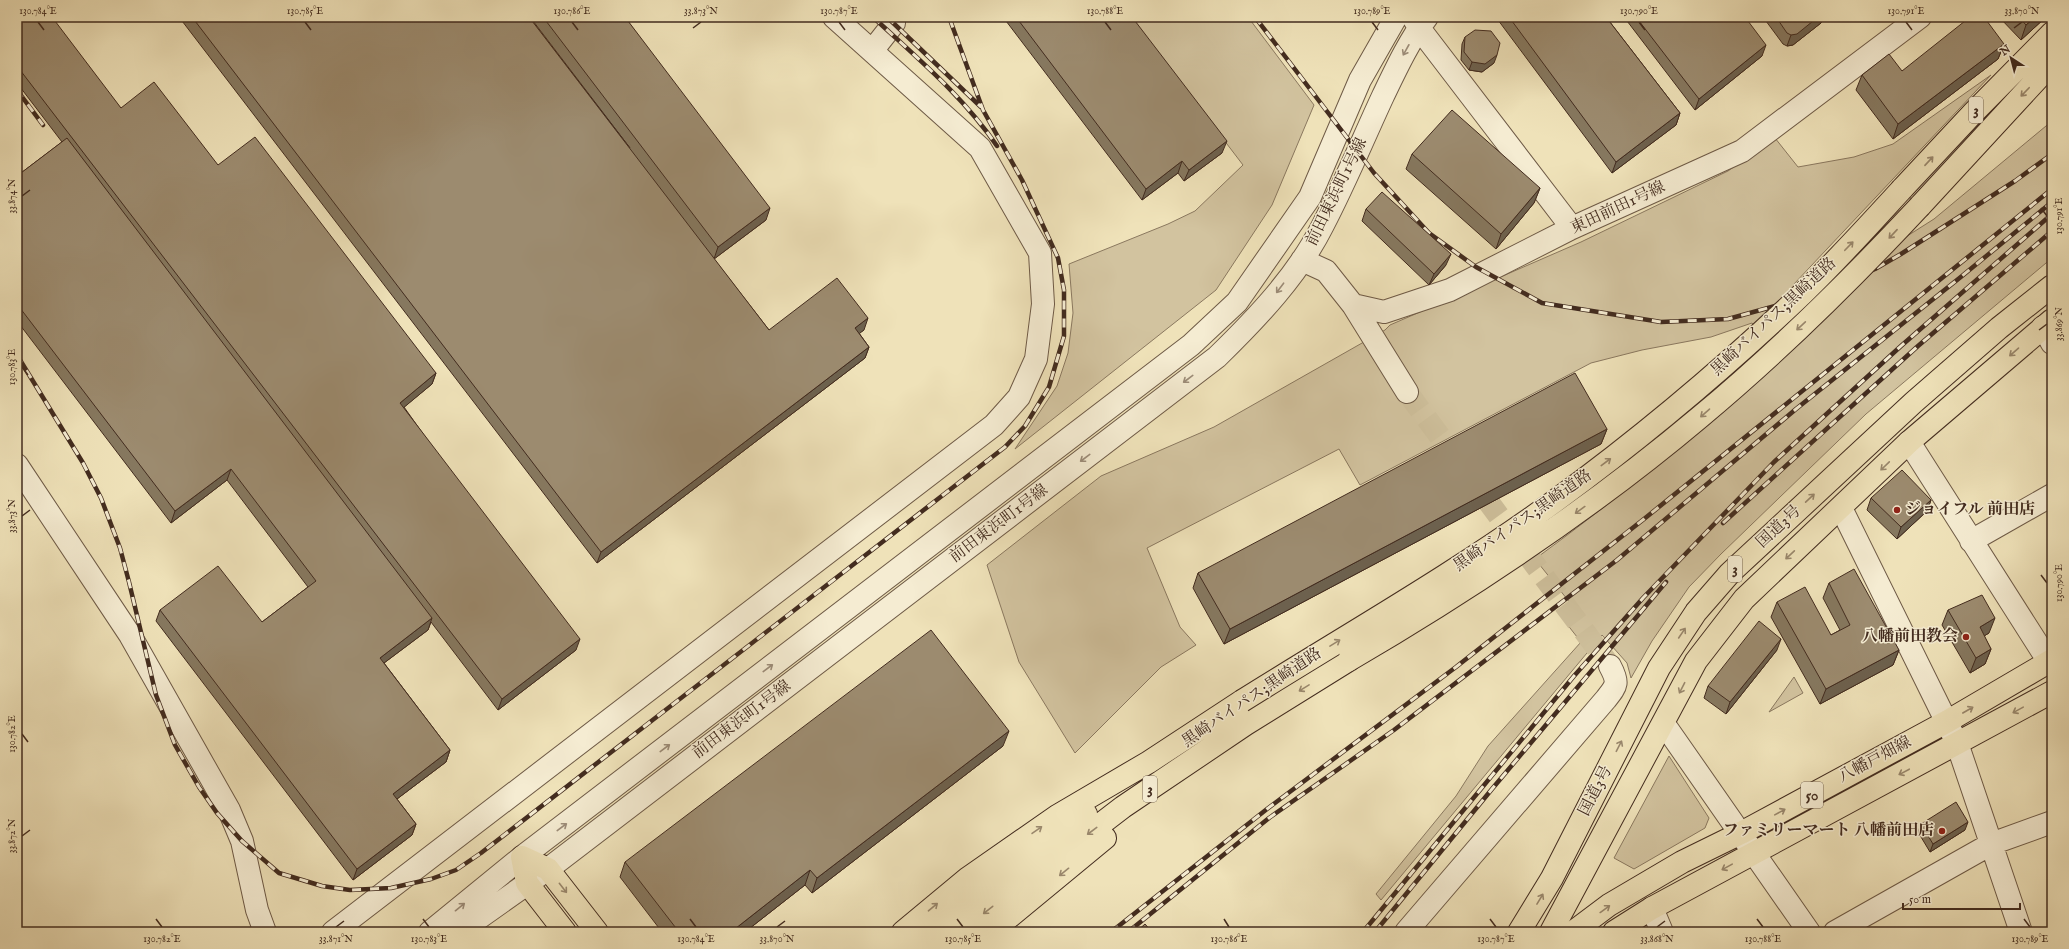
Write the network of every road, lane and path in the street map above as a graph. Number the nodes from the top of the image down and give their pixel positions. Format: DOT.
graph roads {
  1 [pos="834,17"];
  2 [pos="893,17"];
  3 [pos="1396,17"];
  4 [pos="1920,17"];
  5 [pos="1420,21"];
  6 [pos="2052,33"];
  7 [pos="872,51"];
  8 [pos="2052,63"];
  9 [pos="1572,228"];
  10 [pos="1302,260"];
  11 [pos="2052,286"];
  12 [pos="1353,305"];
  13 [pos="2049,330"];
  14 [pos="1407,392"];
  15 [pos="1909,442"];
  16 [pos="17,465"];
  17 [pos="2052,495"];
  18 [pos="1841,508"];
  19 [pos="1971,541"];
  20 [pos="2050,661"];
  21 [pos="1610,666"];
  22 [pos="2052,692"];
  23 [pos="1242,701"];
  24 [pos="1948,721"];
  25 [pos="1246,724"];
  26 [pos="1664,724"];
  27 [pos="1957,743"];
  28 [pos="2052,822"];
  29 [pos="1741,833"];
  30 [pos="1992,844"];
  31 [pos="1754,853"];
  32 [pos="522,857"];
  33 [pos="548,868"];
  34 [pos="527,883"];
  35 [pos="1652,908"];
  36 [pos="265,932"];
  37 [pos="334,932"];
  38 [pos="430,932"];
  39 [pos="459,932"];
  40 [pos="565,932"];
  41 [pos="597,932"];
  42 [pos="903,932"];
  43 [pos="930,932"];
  44 [pos="960,932"];
  45 [pos="991,932"];
  46 [pos="1406,932"];
  47 [pos="1519,932"];
  48 [pos="1551,932"];
  49 [pos="1574,932"];
  50 [pos="1614,932"];
  51 [pos="1662,932"];
  52 [pos="1809,932"];
  53 [pos="1835,932"];
  54 [pos="2021,932"];
  1 -- 7 [label="street"];
  2 -- 7 [label="street"];
  32 -- 3 [label="street, 前田東浜町1号線, one-way"];
  4 -- 9 [label="street, 東田前田1号線"];
  5 -- 9 [label="street"];
  5 -- 10 [label="street, 前田東浜町1号線, one-way"];
  23 -- 6 [label="main road, 黒崎バイパス;黒崎道路 / 3, one-way, bridge"];
  7 -- 37 [label="street"];
  8 -- 25 [label="main road, 黒崎バイパス;黒崎道路 / 3, one-way, bridge"];
  9 -- 12 [label="street, 東田前田1号線"];
  10 -- 12 [label="street"];
  10 -- 33 [label="street, 前田東浜町1号線, one-way"];
  47 -- 11 [label="main road, 国道3号 / 3, one-way"];
  12 -- 14 [label="street"];
  13 -- 15 [label="main road, 国道3号 / 3, one-way"];
  15 -- 18 [label="main road, 国道3号 / 3, one-way"];
  15 -- 19 [label="street"];
  16 -- 36 [label="street"];
  17 -- 19 [label="street"];
  18 -- 24 [label="street"];
  18 -- 26 [label="main road, 国道3号 / 3, one-way"];
  19 -- 20 [label="street"];
  24 -- 20 [label="main road, 八幡戸畑線 / 50, one-way"];
  21 -- 46 [label="street"];
  22 -- 27 [label="main road, 八幡戸畑線 / 50, one-way"];
  42 -- 23 [label="main road, one-way"];
  23 -- 43 [label="main road, 黒崎バイパス;黒崎道路 / 3"];
  24 -- 27 [label="street"];
  29 -- 24 [label="main road, 八幡戸畑線 / 50, one-way"];
  25 -- 44 [label="main road, 黒崎バイパス;黒崎道路 / 3, one-way"];
  25 -- 45 [label="main road, one-way"];
  26 -- 29 [label="street"];
  26 -- 48 [label="main road, 国道3号 / 3"];
  27 -- 30 [label="street"];
  27 -- 31 [label="main road, 八幡戸畑線 / 50, one-way"];
  28 -- 30 [label="street"];
  29 -- 31 [label="street"];
  49 -- 29 [label="main road, 八幡戸畑線 / 50, one-way"];
  30 -- 53 [label="street"];
  30 -- 54 [label="street"];
  31 -- 35 [label="main road, 八幡戸畑線 / 50, one-way"];
  31 -- 52 [label="street"];
  32 -- 33 [label="main road"];
  32 -- 34 [label="main road"];
  38 -- 32 [label="street, 前田東浜町1号線, one-way"];
  33 -- 34 [label="street, 前田東浜町1号線"];
  33 -- 41 [label="main road, one-way"];
  34 -- 39 [label="street, 前田東浜町1号線"];
  34 -- 40 [label="main road"];
  35 -- 50 [label="main road, 八幡戸畑線 / 50"];
  35 -- 51 [label="street"];
}
